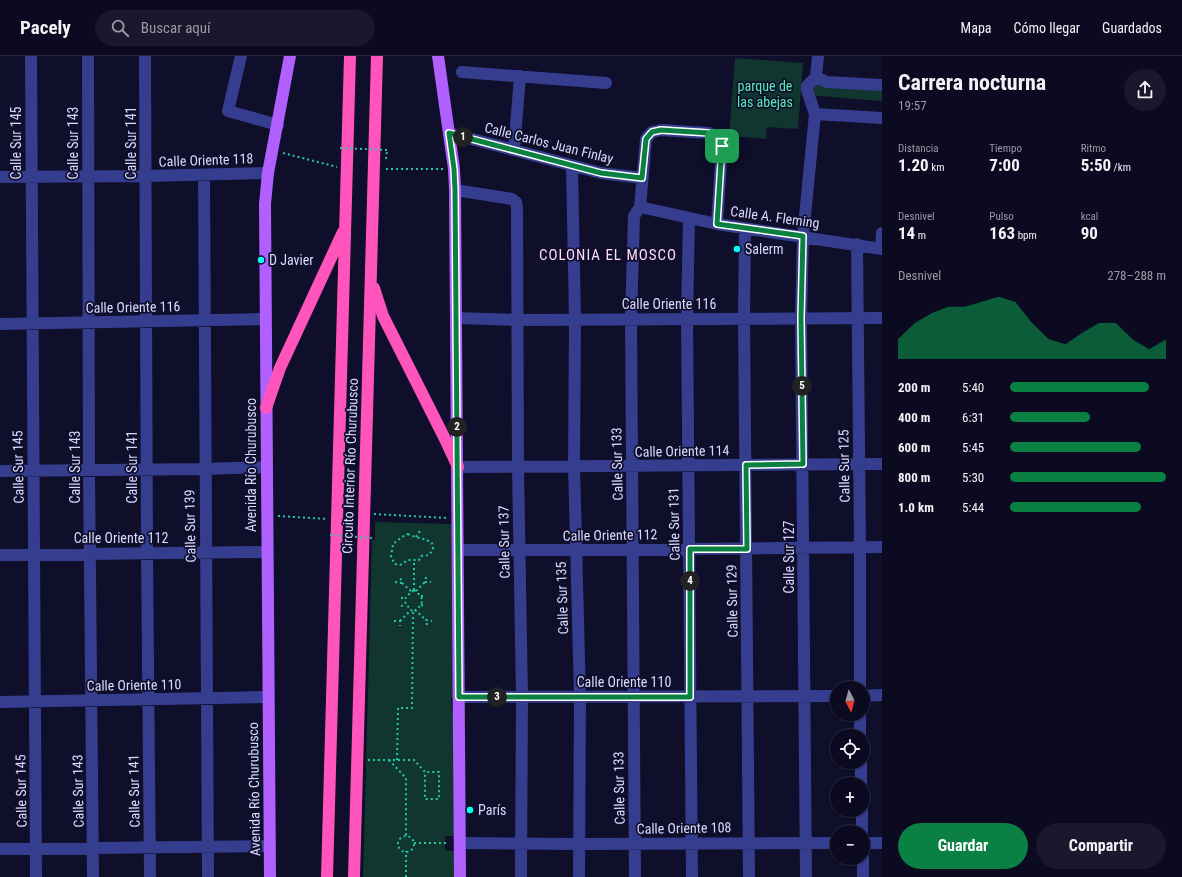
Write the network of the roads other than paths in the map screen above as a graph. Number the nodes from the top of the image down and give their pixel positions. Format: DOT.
graph roads {
  1 [pos="31,56"];
  2 [pos="88,56"];
  3 [pos="146,56"];
  4 [pos="241,56"];
  5 [pos="290,56"];
  6 [pos="350,56"];
  7 [pos="377,56"];
  8 [pos="438,56"];
  9 [pos="818,56"];
  10 [pos="462,72"];
  11 [pos="520,76"];
  12 [pos="816,77"];
  13 [pos="606,83"];
  14 [pos="882,85"];
  15 [pos="814,114"];
  16 [pos="882,118"];
  17 [pos="278,125"];
  18 [pos="449,133"];
  19 [pos="514,150"];
  20 [pos="572,166"];
  21 [pos="268,173"];
  22 [pos="204,175"];
  23 [pos="146,176"];
  24 [pos="0,177"];
  25 [pos="32,177"];
  26 [pos="88,177"];
  27 [pos="642,178"];
  28 [pos="455,190"];
  29 [pos="640,207"];
  30 [pos="689,218"];
  31 [pos="717,224"];
  32 [pos="345,227"];
  33 [pos="746,228"];
  34 [pos="882,233"];
  35 [pos="803,236"];
  36 [pos="857,244"];
  37 [pos="881,249"];
  38 [pos="370,275"];
  39 [pos="456,318"];
  40 [pos="687,318"];
  41 [pos="744,318"];
  42 [pos="801,318"];
  43 [pos="857,318"];
  44 [pos="882,318"];
  45 [pos="265,319"];
  46 [pos="575,319"];
  47 [pos="631,319"];
  48 [pos="518,320"];
  49 [pos="204,321"];
  50 [pos="89,322"];
  51 [pos="147,322"];
  52 [pos="0,324"];
  53 [pos="32,324"];
  54 [pos="266,408"];
  55 [pos="803,464"];
  56 [pos="858,464"];
  57 [pos="882,464"];
  58 [pos="688,465"];
  59 [pos="746,465"];
  60 [pos="574,466"];
  61 [pos="632,466"];
  62 [pos="266,467"];
  63 [pos="518,467"];
  64 [pos="458,468"];
  65 [pos="205,469"];
  66 [pos="147,470"];
  67 [pos="0,471"];
  68 [pos="33,471"];
  69 [pos="89,471"];
  70 [pos="860,547"];
  71 [pos="882,547"];
  72 [pos="804,548"];
  73 [pos="690,549"];
  74 [pos="747,549"];
  75 [pos="458,550"];
  76 [pos="519,550"];
  77 [pos="576,550"];
  78 [pos="633,550"];
  79 [pos="206,552"];
  80 [pos="267,552"];
  81 [pos="147,553"];
  82 [pos="35,554"];
  83 [pos="90,554"];
  84 [pos="0,555"];
  85 [pos="860,681"];
  86 [pos="748,696"];
  87 [pos="804,696"];
  88 [pos="830,696"];
  89 [pos="870,696"];
  90 [pos="882,696"];
  91 [pos="268,697"];
  92 [pos="459,697"];
  93 [pos="522,697"];
  94 [pos="580,697"];
  95 [pos="633,697"];
  96 [pos="690,697"];
  97 [pos="207,698"];
  98 [pos="148,700"];
  99 [pos="92,701"];
  100 [pos="0,702"];
  101 [pos="35,702"];
  102 [pos="748,842"];
  103 [pos="806,842"];
  104 [pos="460,843"];
  105 [pos="521,843"];
  106 [pos="691,843"];
  107 [pos="830,843"];
  108 [pos="870,843"];
  109 [pos="882,843"];
  110 [pos="580,844"];
  111 [pos="635,844"];
  112 [pos="270,846"];
  113 [pos="208,847"];
  114 [pos="36,848"];
  115 [pos="93,848"];
  116 [pos="150,848"];
  117 [pos="0,849"];
  118 [pos="863,865"];
  119 [pos="36,877"];
  120 [pos="93,877"];
  121 [pos="150,877"];
  122 [pos="208,877"];
  123 [pos="270,877"];
  124 [pos="327,877"];
  125 [pos="354,877"];
  126 [pos="460,877"];
  127 [pos="521,877"];
  128 [pos="579,877"];
  129 [pos="635,877"];
  130 [pos="692,877"];
  131 [pos="749,877"];
  132 [pos="806,877"];
  133 [pos="863,877"];
  1 -- 25 [label="street, Calle Sur 145"];
  2 -- 26 [label="street, Calle Sur 143"];
  3 -- 23 [label="street, Calle Sur 141"];
  4 -- 17 [label="street"];
  5 -- 17 [label="main road, Avenida Río Churubusco"];
  6 -- 32 [label="highway, Circuito Interior Río Churubusco"];
  7 -- 38 [label="highway, Circuito Interior Río Churubusco"];
  8 -- 18 [label="main road"];
  9 -- 12 [label="street"];
  10 -- 11 [label="street"];
  11 -- 13 [label="street"];
  11 -- 19 [label="street"];
  12 -- 14 [label="street"];
  12 -- 15 [label="street"];
  15 -- 16 [label="street"];
  15 -- 35 [label="street, Calle Sur 127"];
  17 -- 21 [label="main road, Avenida Río Churubusco"];
  18 -- 19 [label="street, Calle Carlos Juan Finlay"];
  18 -- 28 [label="main road"];
  19 -- 20 [label="street, Calle Carlos Juan Finlay"];
  20 -- 27 [label="street, Calle Carlos Juan Finlay"];
  20 -- 46 [label="street, Calle Sur 135"];
  21 -- 22 [label="street, Calle Oriente 118"];
  21 -- 45 [label="main road, Avenida Río Churubusco"];
  22 -- 23 [label="street, Calle Oriente 118"];
  22 -- 49 [label="street, Calle Sur 139"];
  23 -- 26 [label="street, Calle Oriente 118"];
  23 -- 51 [label="street, Calle Sur 141"];
  24 -- 25 [label="street, Calle Oriente 118"];
  25 -- 26 [label="street, Calle Oriente 118"];
  25 -- 53 [label="street, Calle Sur 145"];
  26 -- 50 [label="street, Calle Sur 143"];
  27 -- 29 [label="street, Calle Sur 133"];
  27 -- 31 [label="street, Calle Sur 133"];
  28 -- 39 [label="main road"];
  28 -- 48 [label="street, Calle Sur 137"];
  29 -- 30 [label="street, Calle A. Fleming"];
  29 -- 47 [label="street, Calle Sur 133"];
  30 -- 31 [label="street, Calle A. Fleming"];
  30 -- 40 [label="street, Calle Sur 131"];
  31 -- 33 [label="street, Calle A. Fleming"];
  32 -- 54 [label="highway"];
  32 -- 124 [label="highway, Circuito Interior Río Churubusco"];
  33 -- 35 [label="street, Calle A. Fleming"];
  33 -- 41 [label="street, Calle Sur 129"];
  34 -- 37 [label="street"];
  35 -- 36 [label="street, Calle A. Fleming"];
  35 -- 42 [label="street, Calle Sur 127"];
  36 -- 37 [label="street, Calle A. Fleming"];
  36 -- 43 [label="street, Calle Sur 125"];
  38 -- 64 [label="highway"];
  38 -- 125 [label="highway, Circuito Interior Río Churubusco"];
  39 -- 48 [label="street, Calle Oriente 116"];
  39 -- 64 [label="main road"];
  40 -- 41 [label="street, Calle Oriente 116"];
  40 -- 47 [label="street, Calle Oriente 116"];
  40 -- 58 [label="street, Calle Sur 131"];
  41 -- 42 [label="street, Calle Oriente 116"];
  41 -- 59 [label="street, Calle Sur 129"];
  42 -- 43 [label="street, Calle Oriente 116"];
  42 -- 55 [label="street, Calle Sur 127"];
  43 -- 44 [label="street, Calle Oriente 116"];
  43 -- 56 [label="street, Calle Sur 125"];
  45 -- 49 [label="street, Calle Oriente 116"];
  45 -- 54 [label="main road, Avenida Río Churubusco"];
  46 -- 47 [label="street, Calle Oriente 116"];
  46 -- 48 [label="street, Calle Oriente 116"];
  46 -- 60 [label="street, Calle Sur 135"];
  47 -- 61 [label="street, Calle Sur 133"];
  48 -- 63 [label="street, Calle Sur 137"];
  49 -- 51 [label="street, Calle Oriente 116"];
  49 -- 65 [label="street, Calle Sur 139"];
  50 -- 51 [label="street, Calle Oriente 116"];
  50 -- 53 [label="street, Calle Oriente 116"];
  50 -- 69 [label="street, Calle Sur 143"];
  51 -- 66 [label="street, Calle Sur 141"];
  52 -- 53 [label="street, Calle Oriente 116"];
  53 -- 68 [label="street, Calle Sur 145"];
  54 -- 62 [label="main road, Avenida Río Churubusco"];
  55 -- 56 [label="street, Calle Oriente 114"];
  55 -- 59 [label="street, Calle Oriente 114"];
  55 -- 72 [label="street, Calle Sur 127"];
  56 -- 57 [label="street, Calle Oriente 114"];
  56 -- 70 [label="street, Calle Sur 125"];
  58 -- 59 [label="street, Calle Oriente 114"];
  58 -- 61 [label="street, Calle Oriente 114"];
  58 -- 73 [label="street, Calle Sur 131"];
  59 -- 74 [label="street, Calle Sur 129"];
  60 -- 61 [label="street, Calle Oriente 114"];
  60 -- 63 [label="street, Calle Oriente 114"];
  60 -- 77 [label="street, Calle Sur 135"];
  61 -- 78 [label="street, Calle Sur 133"];
  62 -- 65 [label="street"];
  62 -- 80 [label="main road, Avenida Río Churubusco"];
  63 -- 64 [label="street, Calle Oriente 114"];
  63 -- 76 [label="street, Calle Sur 137"];
  64 -- 75 [label="main road"];
  65 -- 66 [label="street"];
  65 -- 79 [label="street, Calle Sur 139"];
  66 -- 69 [label="street"];
  66 -- 81 [label="street, Calle Sur 141"];
  67 -- 68 [label="street"];
  68 -- 69 [label="street"];
  68 -- 82 [label="street, Calle Sur 145"];
  69 -- 83 [label="street, Calle Sur 143"];
  70 -- 71 [label="street, Calle Oriente 112"];
  70 -- 72 [label="street, Calle Oriente 112"];
  70 -- 85 [label="street, Calle Sur 125"];
  72 -- 74 [label="street, Calle Oriente 112"];
  72 -- 87 [label="street, Calle Sur 127"];
  73 -- 74 [label="street, Calle Oriente 112"];
  73 -- 78 [label="street, Calle Oriente 112"];
  73 -- 96 [label="street, Calle Sur 131"];
  74 -- 86 [label="street, Calle Sur 129"];
  75 -- 76 [label="street, Calle Oriente 112"];
  75 -- 92 [label="main road"];
  76 -- 77 [label="street, Calle Oriente 112"];
  76 -- 93 [label="street, Calle Sur 137"];
  77 -- 78 [label="street, Calle Oriente 112"];
  77 -- 94 [label="street, Calle Sur 135"];
  78 -- 95 [label="street, Calle Sur 133"];
  79 -- 80 [label="street, Calle Oriente 112"];
  79 -- 81 [label="street, Calle Oriente 112"];
  79 -- 97 [label="street, Calle Sur 139"];
  80 -- 91 [label="main road, Avenida Río Churubusco"];
  81 -- 83 [label="street, Calle Oriente 112"];
  81 -- 98 [label="street, Calle Sur 141"];
  82 -- 83 [label="street, Calle Oriente 112"];
  82 -- 84 [label="street, Calle Oriente 112"];
  82 -- 101 [label="street, Calle Sur 145"];
  83 -- 99 [label="street, Calle Sur 143"];
  86 -- 87 [label="street, Calle Oriente 110"];
  86 -- 96 [label="street, Calle Oriente 110"];
  86 -- 102 [label="street, Calle Sur 129"];
  87 -- 88 [label="street, Calle Oriente 110"];
  87 -- 103 [label="street, Calle Sur 127"];
  89 -- 90 [label="street"];
  91 -- 97 [label="street, Calle Oriente 110"];
  91 -- 112 [label="main road, Avenida Río Churubusco"];
  92 -- 93 [label="street, Calle Oriente 110"];
  92 -- 104 [label="main road"];
  93 -- 94 [label="street, Calle Oriente 110"];
  93 -- 105 [label="street, Calle Sur 137"];
  94 -- 95 [label="street, Calle Oriente 110"];
  94 -- 110 [label="street, Calle Sur 135"];
  95 -- 96 [label="street, Calle Oriente 110"];
  95 -- 111 [label="street, Calle Sur 133"];
  96 -- 106 [label="street, Calle Sur 131"];
  97 -- 98 [label="street, Calle Oriente 110"];
  97 -- 113 [label="street, Calle Sur 139"];
  98 -- 99 [label="street, Calle Oriente 110"];
  98 -- 116 [label="street, Calle Sur 141"];
  99 -- 101 [label="street, Calle Oriente 110"];
  99 -- 115 [label="street, Calle Sur 143"];
  100 -- 101 [label="street, Calle Oriente 110"];
  101 -- 114 [label="street, Calle Sur 145"];
  102 -- 103 [label="street, Calle Oriente 108"];
  102 -- 106 [label="street, Calle Oriente 108"];
  102 -- 131 [label="street, Calle Sur 129"];
  103 -- 107 [label="street, Calle Oriente 108"];
  103 -- 132 [label="street, Calle Sur 127"];
  104 -- 105 [label="street, Calle Oriente 108"];
  104 -- 126 [label="main road"];
  105 -- 110 [label="street, Calle Oriente 108"];
  105 -- 127 [label="street, Calle Sur 137"];
  106 -- 111 [label="street, Calle Oriente 108"];
  106 -- 130 [label="street, Calle Sur 131"];
  108 -- 109 [label="street"];
  110 -- 111 [label="street, Calle Oriente 108"];
  110 -- 128 [label="street, Calle Sur 135"];
  111 -- 129 [label="street, Calle Sur 133"];
  112 -- 113 [label="street"];
  112 -- 123 [label="main road, Avenida Río Churubusco"];
  113 -- 116 [label="street"];
  113 -- 122 [label="street, Calle Sur 139"];
  114 -- 115 [label="street"];
  114 -- 117 [label="street"];
  114 -- 119 [label="street, Calle Sur 145"];
  115 -- 116 [label="street"];
  115 -- 120 [label="street, Calle Sur 143"];
  116 -- 121 [label="street, Calle Sur 141"];
  118 -- 133 [label="street"];
}
